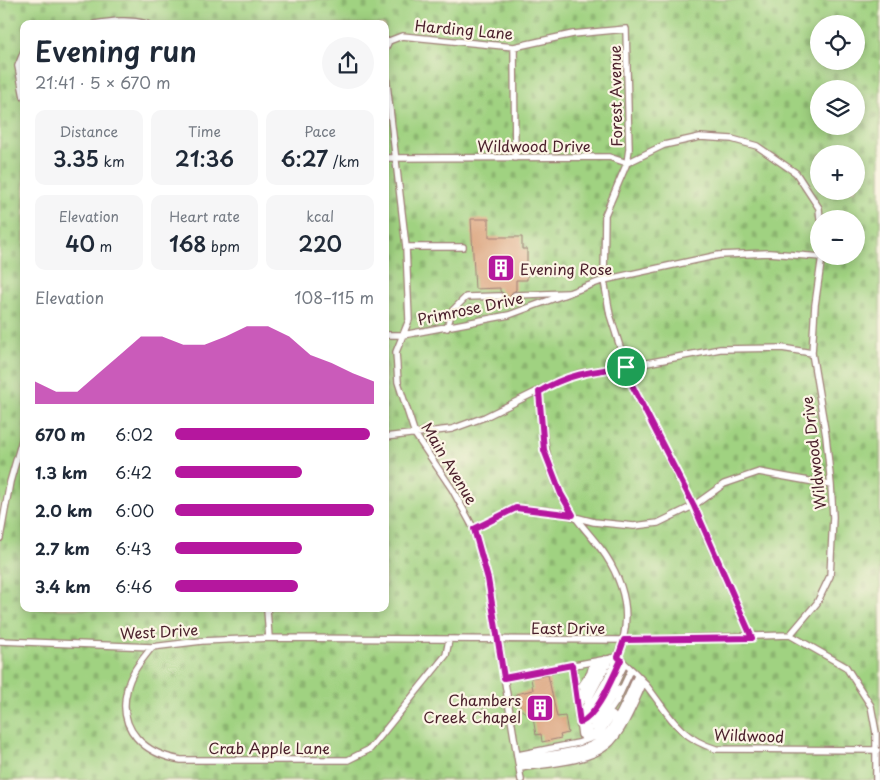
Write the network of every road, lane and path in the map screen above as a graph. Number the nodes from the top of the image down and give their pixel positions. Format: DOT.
graph roads {
  1 [pos="114,20"];
  2 [pos="136,20"];
  3 [pos="626,29"];
  4 [pos="389,42"];
  5 [pos="514,47"];
  6 [pos="20,61"];
  7 [pos="20,76"];
  8 [pos="389,104"];
  9 [pos="389,158"];
  10 [pos="395,158"];
  11 [pos="515,158"];
  12 [pos="627,163"];
  13 [pos="819,210"];
  14 [pos="406,247"];
  15 [pos="463,247"];
  16 [pos="810,256"];
  17 [pos="821,265"];
  18 [pos="604,280"];
  19 [pos="573,293"];
  20 [pos="515,295"];
  21 [pos="500,296"];
  22 [pos="447,328"];
  23 [pos="389,335"];
  24 [pos="403,335"];
  25 [pos="812,353"];
  26 [pos="626,367"];
  27 [pos="539,392"];
  28 [pos="416,434"];
  29 [pos="389,437"];
  30 [pos="20,448"];
  31 [pos="831,485"];
  32 [pos="694,506"];
  33 [pos="573,515"];
  34 [pos="474,529"];
  35 [pos="0,538"];
  36 [pos="267,612"];
  37 [pos="790,635"];
  38 [pos="268,638"];
  39 [pos="752,638"];
  40 [pos="497,639"];
  41 [pos="449,640"];
  42 [pos="624,640"];
  43 [pos="1,642"];
  44 [pos="152,647"];
  45 [pos="602,660"];
  46 [pos="572,665"];
  47 [pos="631,670"];
  48 [pos="504,678"];
  49 [pos="577,699"];
  50 [pos="580,728"];
  51 [pos="876,750"];
  52 [pos="519,761"];
  53 [pos="521,780"];
  54 [pos="876,780"];
  1 -- 2 [label="lane"];
  3 -- 5 [label="lane, Harding Lane"];
  3 -- 12 [label="lane, Forest Avenue"];
  4 -- 5 [label="lane, Harding Lane"];
  5 -- 11 [label="lane"];
  6 -- 7 [label="lane"];
  8 -- 10 [label="lane, Main Avenue"];
  9 -- 10 [label="lane, Wildwood Drive"];
  10 -- 11 [label="lane, Wildwood Drive"];
  10 -- 14 [label="lane, Main Avenue"];
  11 -- 12 [label="lane, Wildwood Drive"];
  12 -- 13 [label="lane"];
  12 -- 18 [label="lane, Forest Avenue"];
  14 -- 15 [label="lane"];
  14 -- 24 [label="lane, Main Avenue"];
  16 -- 18 [label="lane, Primrose Drive"];
  17 -- 25 [label="lane, Wildwood Drive"];
  18 -- 19 [label="lane, Primrose Drive"];
  18 -- 26 [label="lane, Forest Avenue"];
  19 -- 20 [label="lane"];
  19 -- 22 [label="lane, Primrose Drive"];
  21 -- 22 [label="lane"];
  22 -- 24 [label="lane, Primrose Drive"];
  23 -- 24 [label="lane, Primrose Drive"];
  24 -- 28 [label="lane, Main Avenue"];
  25 -- 26 [label="lane"];
  25 -- 31 [label="lane, Wildwood Drive"];
  26 -- 27 [label="lane"];
  26 -- 32 [label="lane, Forest Avenue"];
  27 -- 28 [label="lane"];
  27 -- 33 [label="lane"];
  28 -- 29 [label="lane"];
  28 -- 34 [label="lane, Main Avenue"];
  30 -- 35 [label="lane"];
  31 -- 32 [label="lane"];
  31 -- 37 [label="lane, Wildwood Drive"];
  32 -- 33 [label="lane"];
  32 -- 39 [label="lane, Forest Avenue"];
  33 -- 34 [label="lane"];
  33 -- 42 [label="lane"];
  34 -- 40 [label="lane, Main Avenue"];
  36 -- 38 [label="lane"];
  37 -- 39 [label="lane, East Drive"];
  37 -- 51 [label="lane"];
  38 -- 41 [label="lane, West Drive"];
  38 -- 44 [label="lane, West Drive"];
  39 -- 42 [label="lane, East Drive"];
  40 -- 41 [label="lane, West Drive"];
  40 -- 42 [label="lane, East Drive"];
  40 -- 48 [label="lane, Main Avenue"];
  41 -- 44 [label="lane, Crab Apple Lane"];
  42 -- 47 [label="lane"];
  43 -- 44 [label="lane, West Drive"];
  45 -- 46 [label="lane"];
  45 -- 47 [label="lane"];
  45 -- 49 [label="lane"];
  45 -- 49 [label="lane"];
  45 -- 50 [label="lane"];
  46 -- 48 [label="lane"];
  46 -- 49 [label="lane"];
  47 -- 50 [label="lane"];
  47 -- 50 [label="lane"];
  47 -- 50 [label="lane"];
  47 -- 51 [label="lane, Wildwood"];
  47 -- 52 [label="lane"];
  47 -- 52 [label="lane"];
  48 -- 52 [label="lane, Main Avenue"];
  49 -- 50 [label="lane"];
  50 -- 52 [label="lane"];
  51 -- 54 [label="lane"];
  52 -- 53 [label="lane, Main Avenue"];
}
